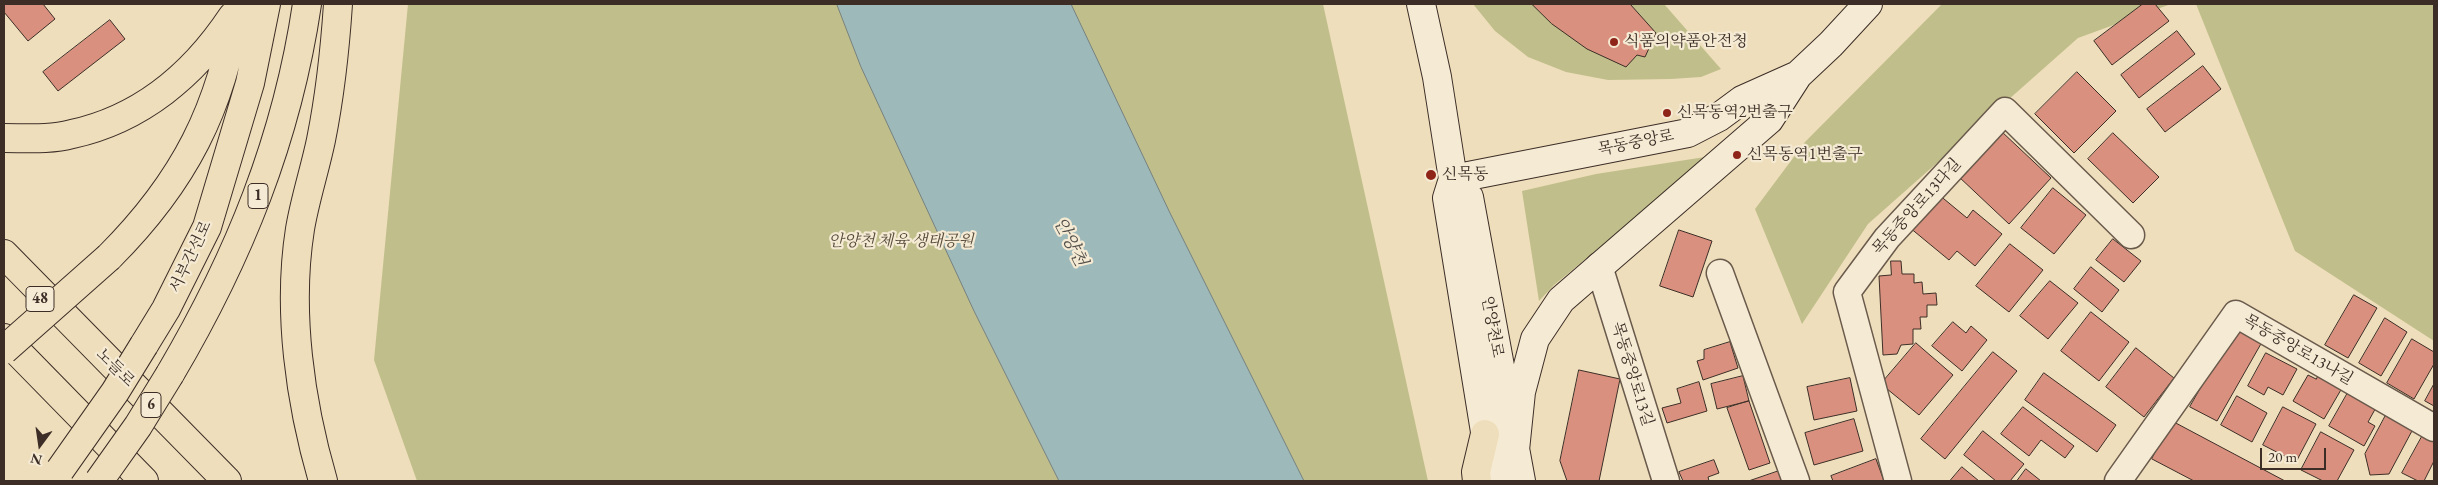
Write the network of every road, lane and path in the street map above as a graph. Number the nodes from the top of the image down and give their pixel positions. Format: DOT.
graph roads {
  1 [pos="266,4"];
  2 [pos="307,4"];
  3 [pos="338,4"];
  4 [pos="1421,4"];
  5 [pos="1868,4"];
  6 [pos="238,7"];
  7 [pos="1798,76"];
  8 [pos="4,138"];
  9 [pos="1453,179"];
  10 [pos="2131,235"];
  11 [pos="4,254"];
  12 [pos="1599,266"];
  13 [pos="4,269"];
  14 [pos="1720,273"];
  15 [pos="75,329"];
  16 [pos="4,338"];
  17 [pos="4,350"];
  18 [pos="4,361"];
  19 [pos="78,416"];
  20 [pos="2434,428"];
  21 [pos="1485,434"];
  22 [pos="1515,450"];
  23 [pos="55,475"];
  24 [pos="99,481"];
  25 [pos="144,481"];
  26 [pos="227,481"];
  27 [pos="322,481"];
  28 [pos="1477,481"];
  29 [pos="1493,481"];
  30 [pos="1520,481"];
  31 [pos="1666,481"];
  32 [pos="1796,481"];
  33 [pos="1898,481"];
  34 [pos="2118,481"];
  1 -- 23 [label="main road, 서부간선로, bridge"];
  2 -- 24 [label="main road, 1, bridge"];
  3 -- 27 [label="main road"];
  4 -- 9 [label="main road, 안양천로"];
  5 -- 7 [label="main road, 목동중앙로"];
  6 -- 8 [label="main road"];
  6 -- 17 [label="main road, bridge"];
  7 -- 9 [label="main road, 목동중앙로"];
  7 -- 12 [label="main road"];
  9 -- 21 [label="main road, 안양천로"];
  9 -- 22 [label="main road, 안양천로"];
  10 -- 33 [label="street, 목동중앙로13다길"];
  11 -- 15 [label="main road, 노들로 / 6"];
  12 -- 22 [label="main road"];
  12 -- 31 [label="street, 목동중앙로13길"];
  13 -- 15 [label="main road, 48"];
  14 -- 32 [label="street"];
  15 -- 26 [label="main road, 노들로 / 6"];
  16 -- 19 [label="main road"];
  18 -- 19 [label="main road"];
  19 -- 25 [label="main road"];
  20 -- 34 [label="street, 목동중앙로13나길"];
  21 -- 28 [label="main road"];
  21 -- 29 [label="main road, 안양천로"];
  22 -- 30 [label="main road, 안양천로"];
}
